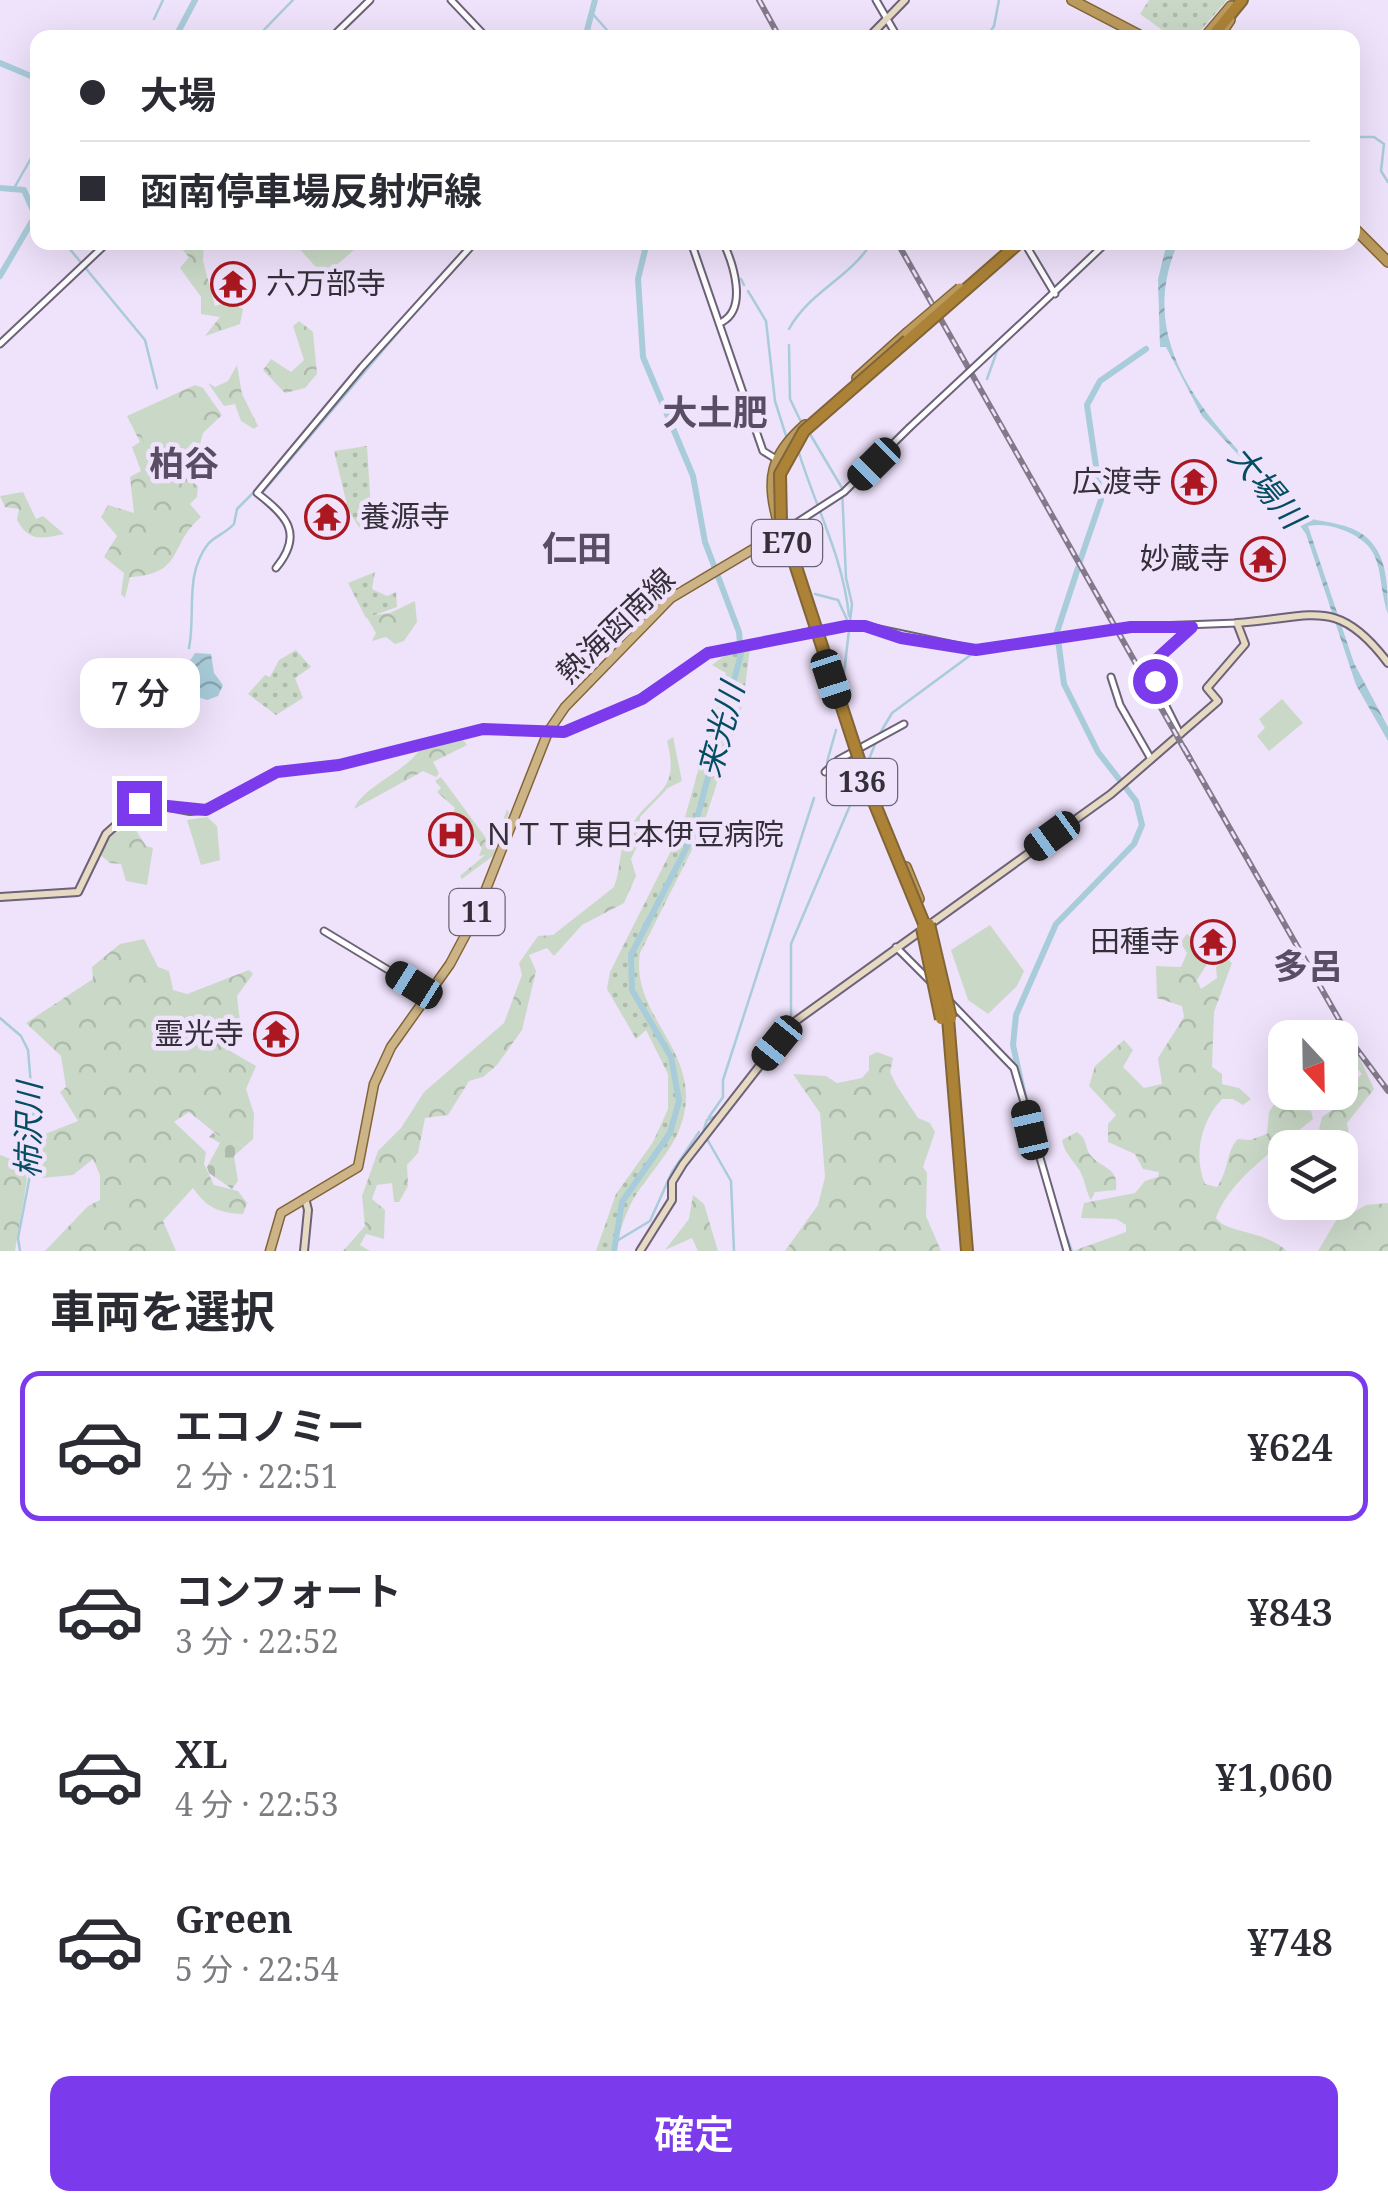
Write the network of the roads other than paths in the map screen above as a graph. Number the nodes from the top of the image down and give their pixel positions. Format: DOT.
graph roads {
  1 [pos="370,0"];
  2 [pos="451,0"];
  3 [pos="876,0"];
  4 [pos="905,0"];
  5 [pos="1068,0"];
  6 [pos="1242,1"];
  7 [pos="887,19"];
  8 [pos="339,30"];
  9 [pos="479,30"];
  10 [pos="876,30"];
  11 [pos="893,30"];
  12 [pos="1126,30"];
  13 [pos="1218,30"];
  14 [pos="1220,30"];
  15 [pos="1360,236"];
  16 [pos="100,250"];
  17 [pos="467,250"];
  18 [pos="694,250"];
  19 [pos="726,250"];
  20 [pos="1013,250"];
  21 [pos="1013,250"];
  22 [pos="1026,250"];
  23 [pos="1099,250"];
  24 [pos="1388,264"];
  25 [pos="1055,294"];
  26 [pos="722,322"];
  27 [pos="0,344"];
  28 [pos="776,460"];
  29 [pos="784,531"];
  30 [pos="276,568"];
  31 [pos="1237,623"];
  32 [pos="1192,627"];
  33 [pos="818,630"];
  34 [pos="1388,663"];
  35 [pos="1111,677"];
  36 [pos="904,724"];
  37 [pos="548,732"];
  38 [pos="1180,734"];
  39 [pos="856,750"];
  40 [pos="1151,759"];
  41 [pos="825,772"];
  42 [pos="0,897"];
  43 [pos="926,926"];
  44 [pos="324,931"];
  45 [pos="896,947"];
  46 [pos="428,994"];
  47 [pos="946,1018"];
  48 [pos="305,1198"];
  49 [pos="270,1251"];
  50 [pos="304,1251"];
  51 [pos="640,1251"];
  52 [pos="966,1251"];
  53 [pos="1067,1251"];
  1 -- 8 [label="street"];
  2 -- 9 [label="street"];
  3 -- 7 [label="street"];
  4 -- 7 [label="main road"];
  5 -- 12 [label="highway"];
  6 -- 13 [label="highway"];
  6 -- 14 [label="highway"];
  7 -- 10 [label="main road"];
  7 -- 11 [label="street"];
  15 -- 24 [label="highway"];
  16 -- 27 [label="street"];
  17 -- 30 [label="street"];
  18 -- 26 [label="street"];
  19 -- 26 [label="street"];
  20 -- 28 [label="highway, bridge"];
  21 -- 47 [label="highway, E70, bridge"];
  22 -- 25 [label="street"];
  23 -- 25 [label="street"];
  25 -- 29 [label="street, bridge"];
  26 -- 28 [label="street"];
  28 -- 29 [label="highway, 136"];
  29 -- 33 [label="highway, 136"];
  29 -- 37 [label="main road, 熱海函南線 / 11"];
  31 -- 32 [label="street"];
  31 -- 34 [label="main road"];
  31 -- 38 [label="main road"];
  32 -- 33 [label="street"];
  32 -- 38 [label="street"];
  33 -- 37 [label="street"];
  33 -- 39 [label="highway, 136"];
  35 -- 40 [label="street"];
  36 -- 39 [label="street"];
  37 -- 42 [label="main road"];
  37 -- 46 [label="main road, 熱海函南線 / 11"];
  38 -- 40 [label="main road"];
  39 -- 41 [label="street"];
  39 -- 43 [label="highway, 136"];
  40 -- 43 [label="main road"];
  43 -- 45 [label="main road"];
  43 -- 47 [label="highway, bridge"];
  44 -- 46 [label="street"];
  45 -- 51 [label="main road"];
  45 -- 53 [label="street"];
  46 -- 48 [label="main road, 熱海函南線 / 11"];
  47 -- 52 [label="highway"];
  48 -- 49 [label="main road, 熱海函南線 / 11"];
  48 -- 50 [label="main road"];
}
